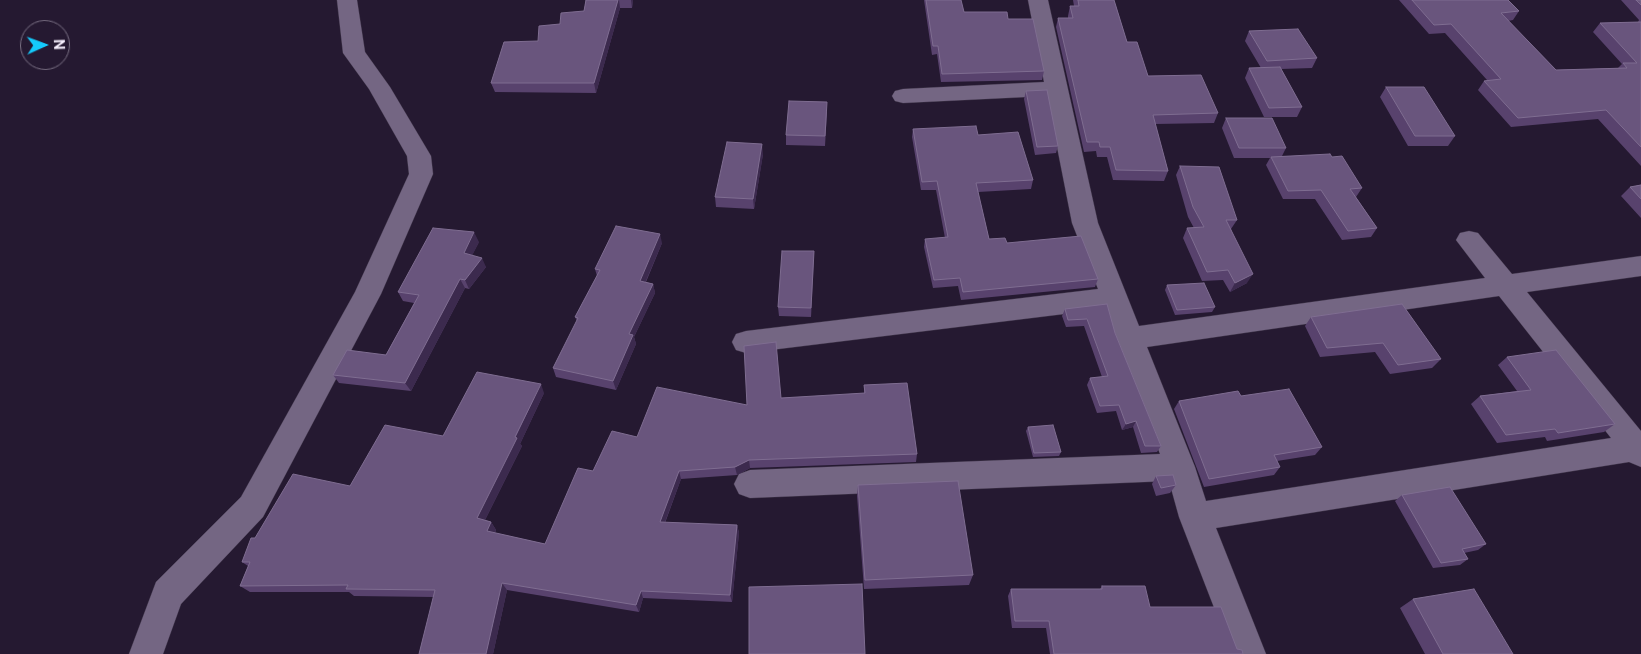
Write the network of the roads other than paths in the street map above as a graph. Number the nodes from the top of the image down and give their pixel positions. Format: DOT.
graph roads {
  1 [pos="347,0"];
  2 [pos="1038,0"];
  3 [pos="1056,88"];
  4 [pos="904,96"];
  5 [pos="1470,240"];
  6 [pos="1641,266"];
  7 [pos="1506,285"];
  8 [pos="1113,298"];
  9 [pos="1128,339"];
  10 [pos="746,342"];
  11 [pos="1639,450"];
  12 [pos="1180,467"];
  13 [pos="750,484"];
  14 [pos="1196,517"];
  15 [pos="146,654"];
  16 [pos="1249,654"];
  1 -- 15 [label="street"];
  2 -- 3 [label="street"];
  3 -- 4 [label="street"];
  3 -- 8 [label="street"];
  5 -- 7 [label="street"];
  6 -- 7 [label="street"];
  7 -- 9 [label="street"];
  7 -- 11 [label="street"];
  8 -- 9 [label="street"];
  8 -- 10 [label="street"];
  9 -- 12 [label="street"];
  11 -- 14 [label="street"];
  12 -- 13 [label="street"];
  12 -- 14 [label="street"];
  14 -- 16 [label="street"];
}
